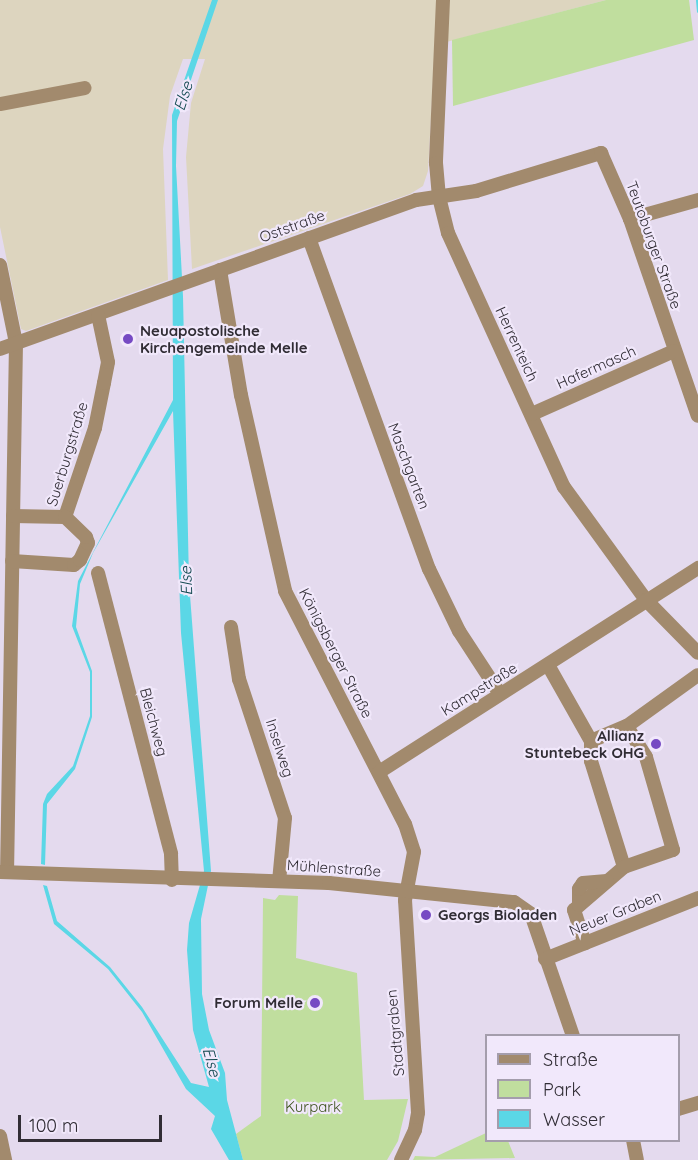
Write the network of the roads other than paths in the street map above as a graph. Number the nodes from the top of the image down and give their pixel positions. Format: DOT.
graph roads {
  1 [pos="443,0"];
  2 [pos="85,88"];
  3 [pos="0,104"];
  4 [pos="601,153"];
  5 [pos="438,197"];
  6 [pos="698,200"];
  7 [pos="630,219"];
  8 [pos="309,238"];
  9 [pos="0,265"];
  10 [pos="220,270"];
  11 [pos="98,315"];
  12 [pos="16,343"];
  13 [pos="0,349"];
  14 [pos="674,351"];
  15 [pos="532,414"];
  16 [pos="698,416"];
  17 [pos="0,427"];
  18 [pos="15,427"];
  19 [pos="7,493"];
  20 [pos="13,516"];
  21 [pos="65,517"];
  22 [pos="8,555"];
  23 [pos="698,568"];
  24 [pos="98,573"];
  25 [pos="645,600"];
  26 [pos="6,612"];
  27 [pos="231,627"];
  28 [pos="698,653"];
  29 [pos="548,666"];
  30 [pos="698,675"];
  31 [pos="500,694"];
  32 [pos="627,726"];
  33 [pos="591,741"];
  34 [pos="379,772"];
  35 [pos="624,867"];
  36 [pos="3,872"];
  37 [pos="172,880"];
  38 [pos="279,881"];
  39 [pos="406,895"];
  40 [pos="698,898"];
  41 [pos="590,942"];
  42 [pos="545,959"];
  43 [pos="573,1034"];
  44 [pos="698,1103"];
  45 [pos="680,1108"];
  46 [pos="0,1136"];
  47 [pos="633,1142"];
  48 [pos="5,1160"];
  49 [pos="401,1160"];
  50 [pos="637,1160"];
  1 -- 5 [label="street, Herrenteich"];
  2 -- 3 [label="street"];
  4 -- 5 [label="street, Oststraße"];
  4 -- 7 [label="street, Teutoburger Straße"];
  5 -- 8 [label="street, Oststraße"];
  5 -- 15 [label="street, Herrenteich"];
  6 -- 7 [label="street"];
  7 -- 14 [label="street, Teutoburger Straße"];
  8 -- 10 [label="street, Oststraße"];
  8 -- 31 [label="street, Maschgarten"];
  9 -- 12 [label="street"];
  10 -- 11 [label="street, Oststraße"];
  10 -- 34 [label="street, Königsberger Straße"];
  11 -- 12 [label="street, Oststraße"];
  11 -- 21 [label="street, Suerburgstraße"];
  12 -- 13 [label="street, Oststraße"];
  12 -- 18 [label="street"];
  14 -- 15 [label="street, Hafermasch"];
  14 -- 16 [label="street, Teutoburger Straße"];
  15 -- 25 [label="street, Herrenteich"];
  17 -- 18 [label="street"];
  18 -- 19 [label="street"];
  19 -- 20 [label="street"];
  20 -- 21 [label="street, Suerburgstraße"];
  20 -- 22 [label="street"];
  21 -- 22 [label="street"];
  22 -- 26 [label="street"];
  23 -- 25 [label="street, Kampstraße"];
  24 -- 37 [label="street, Bleichweg"];
  25 -- 28 [label="street, Herrenteich"];
  25 -- 29 [label="street, Kampstraße"];
  26 -- 36 [label="street"];
  27 -- 38 [label="street, Inselweg"];
  29 -- 31 [label="street, Kampstraße"];
  29 -- 33 [label="street"];
  30 -- 32 [label="street"];
  31 -- 34 [label="street, Kampstraße"];
  32 -- 33 [label="street"];
  32 -- 35 [label="street"];
  33 -- 35 [label="street"];
  34 -- 39 [label="street, Königsberger Straße"];
  35 -- 41 [label="street"];
  36 -- 37 [label="street, Mühlenstraße"];
  37 -- 38 [label="street, Mühlenstraße"];
  38 -- 39 [label="street, Mühlenstraße"];
  39 -- 42 [label="street, Mühlenstraße"];
  39 -- 49 [label="street, Stadtgraben"];
  40 -- 41 [label="street, Neuer Graben"];
  41 -- 42 [label="street, Neuer Graben"];
  42 -- 43 [label="street, Mühlenstraße"];
  44 -- 45 [label="street"];
  46 -- 48 [label="street"];
  47 -- 50 [label="street"];
}
